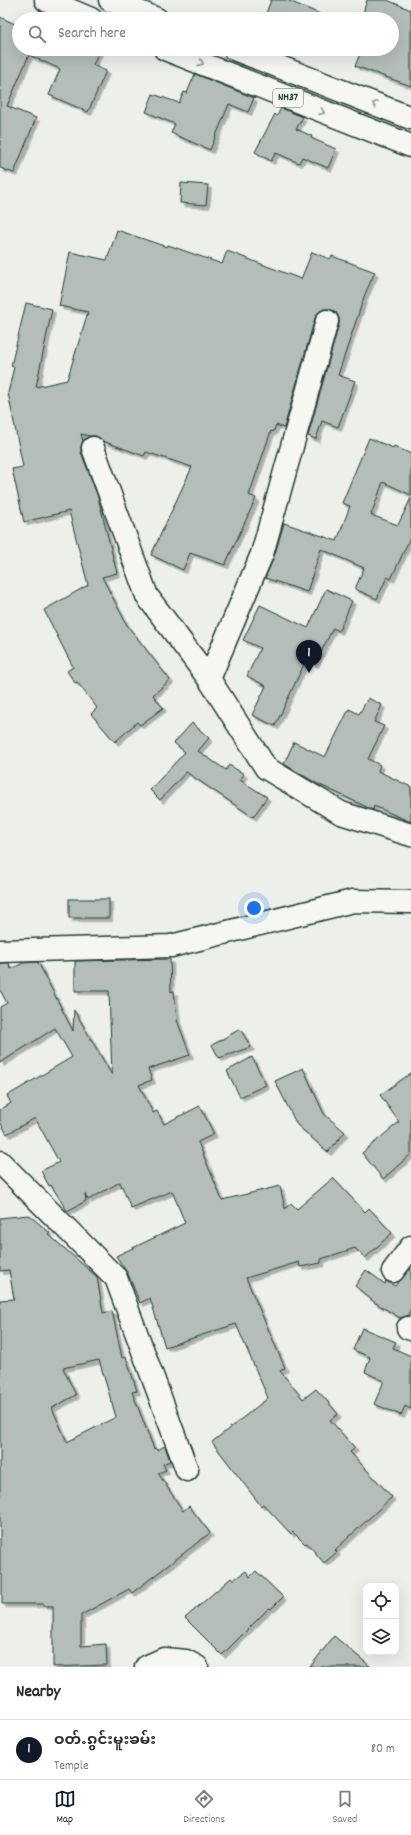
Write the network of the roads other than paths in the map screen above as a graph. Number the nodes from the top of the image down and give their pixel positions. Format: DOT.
graph roads {
  1 [pos="46,0"];
  2 [pos="120,2"];
  3 [pos="74,12"];
  4 [pos="142,12"];
  5 [pos="183,56"];
  6 [pos="252,56"];
  7 [pos="411,118"];
  8 [pos="411,146"];
  9 [pos="327,321"];
  10 [pos="93,448"];
  11 [pos="209,679"];
  12 [pos="411,835"];
  13 [pos="411,902"];
  14 [pos="0,951"];
  15 [pos="0,1162"];
  16 [pos="411,1247"];
  17 [pos="393,1271"];
  18 [pos="186,1470"];
  19 [pos="146,1667"];
  20 [pos="197,1667"];
  1 -- 3 [label="main road"];
  2 -- 4 [label="main road"];
  5 -- 8 [label="main road, NH37, one-way"];
  7 -- 6 [label="main road, NH37, one-way"];
  9 -- 11 [label="main road"];
  10 -- 11 [label="main road"];
  11 -- 12 [label="main road"];
  13 -- 14 [label="main road"];
  15 -- 18 [label="main road"];
  16 -- 17 [label="main road"];
  19 -- 20 [label="main road"];
}
